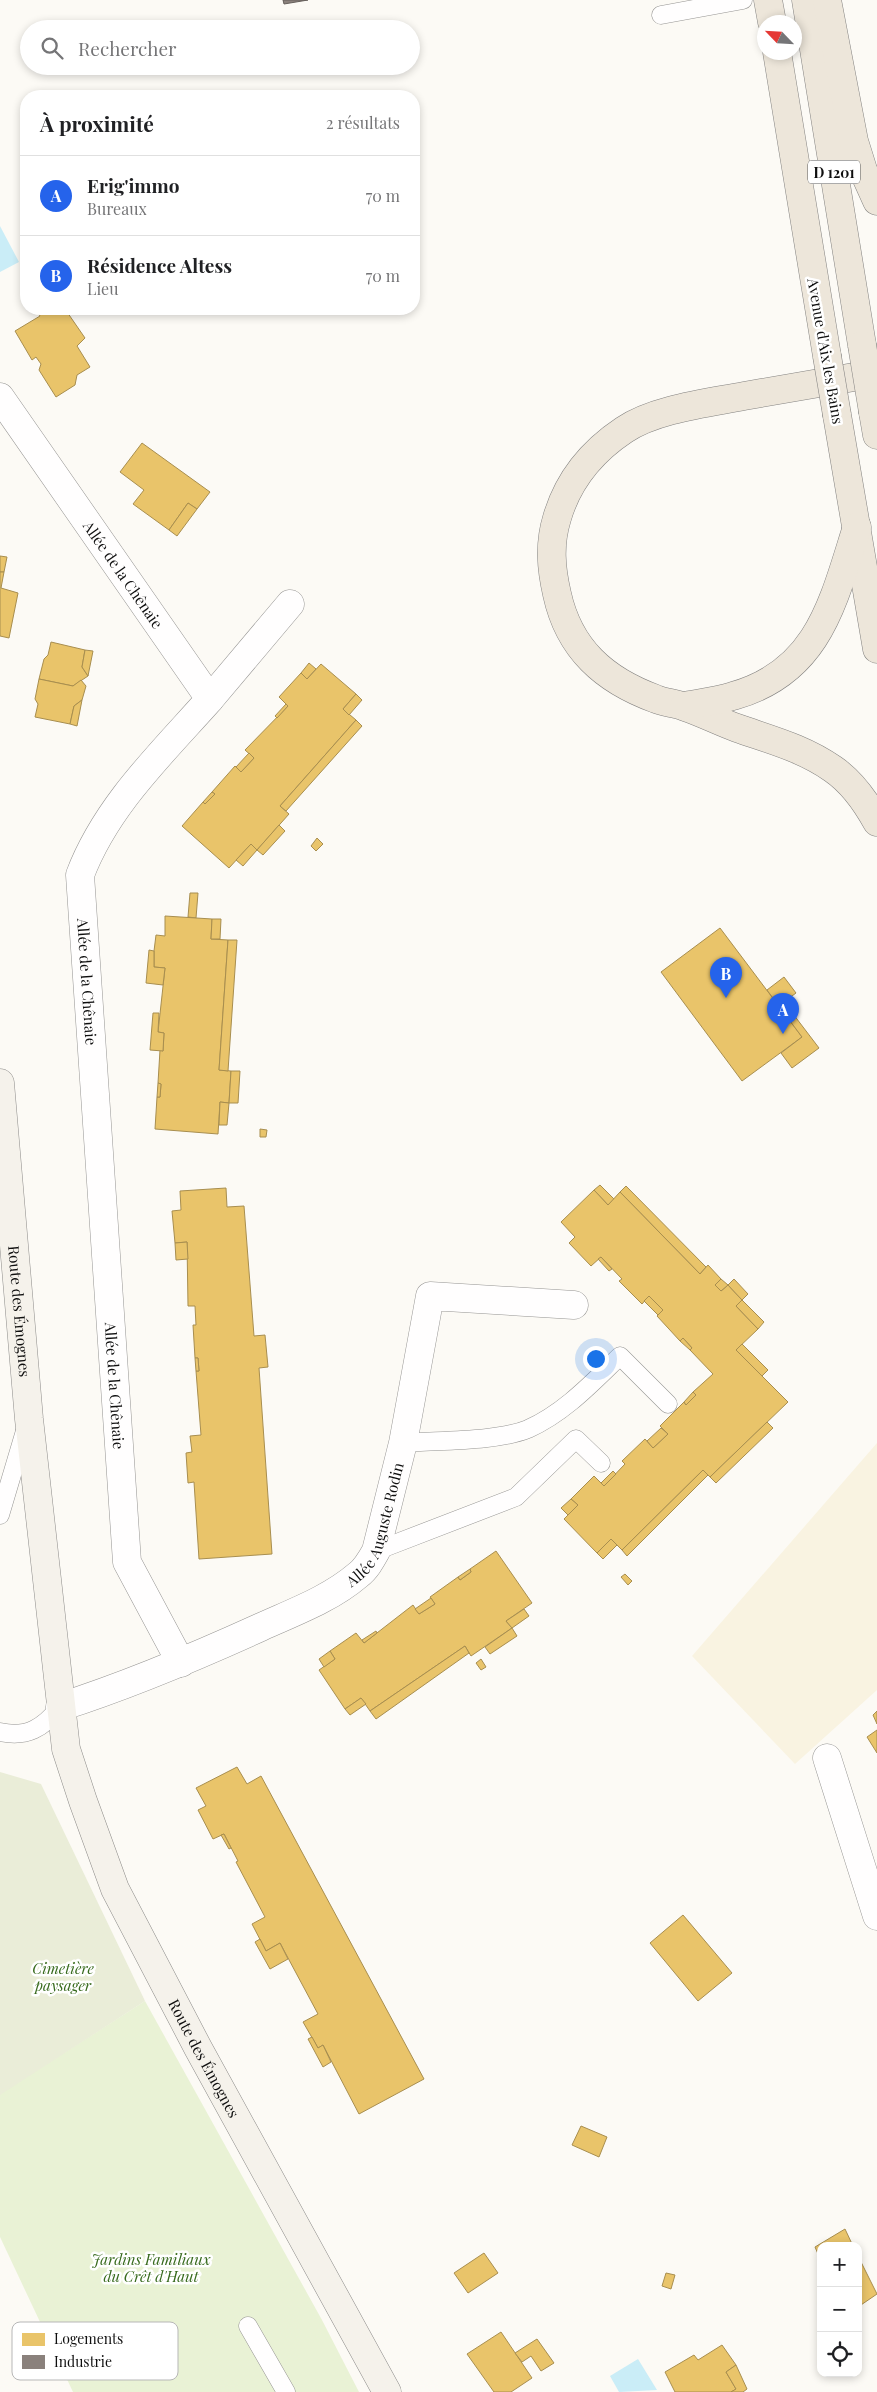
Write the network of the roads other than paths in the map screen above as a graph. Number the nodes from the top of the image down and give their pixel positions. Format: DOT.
graph roads {
  1 [pos="743,0"];
  2 [pos="768,0"];
  3 [pos="806,0"];
  4 [pos="827,0"];
  5 [pos="661,15"];
  6 [pos="771,15"];
  7 [pos="778,60"];
  8 [pos="877,201"];
  9 [pos="877,373"];
  10 [pos="0,397"];
  11 [pos="875,423"];
  12 [pos="857,527"];
  13 [pos="290,604"];
  14 [pos="877,649"];
  15 [pos="210,699"];
  16 [pos="684,706"];
  17 [pos="877,822"];
  18 [pos="0,1083"];
  19 [pos="574,1305"];
  20 [pos="668,1404"];
  21 [pos="29,1419"];
  22 [pos="403,1443"];
  23 [pos="601,1463"];
  24 [pos="0,1515"];
  25 [pos="376,1551"];
  26 [pos="181,1664"];
  27 [pos="60,1708"];
  28 [pos="0,1732"];
  29 [pos="827,1758"];
  30 [pos="877,1916"];
  31 [pos="248,2326"];
  32 [pos="286,2392"];
  33 [pos="387,2392"];
  1 -- 5 [label="lane"];
  2 -- 6 [label="main road"];
  3 -- 11 [label="main road, D 1201, bridge"];
  4 -- 8 [label="main road"];
  7 -- 12 [label="main road, Avenue d'Aix les Bains / D 1201, bridge"];
  9 -- 16 [label="main road"];
  10 -- 15 [label="street, Allée de la Chênaie"];
  12 -- 14 [label="main road, Avenue d'Aix les Bains / D 1201"];
  12 -- 16 [label="main road"];
  13 -- 15 [label="street"];
  15 -- 26 [label="street, Allée de la Chênaie"];
  16 -- 17 [label="main road"];
  18 -- 21 [label="street, Route des Émognes"];
  19 -- 22 [label="street, Allée Auguste Rodin"];
  20 -- 22 [label="lane"];
  21 -- 24 [label="lane, Route des Émognes"];
  21 -- 27 [label="street, Route des Émognes"];
  22 -- 25 [label="street, Allée Auguste Rodin"];
  23 -- 25 [label="lane"];
  25 -- 26 [label="street, Allée Auguste Rodin"];
  26 -- 27 [label="street, Allée Auguste Rodin"];
  27 -- 28 [label="lane"];
  27 -- 33 [label="street, Route des Émognes"];
  29 -- 30 [label="street"];
  31 -- 32 [label="lane"];
}
